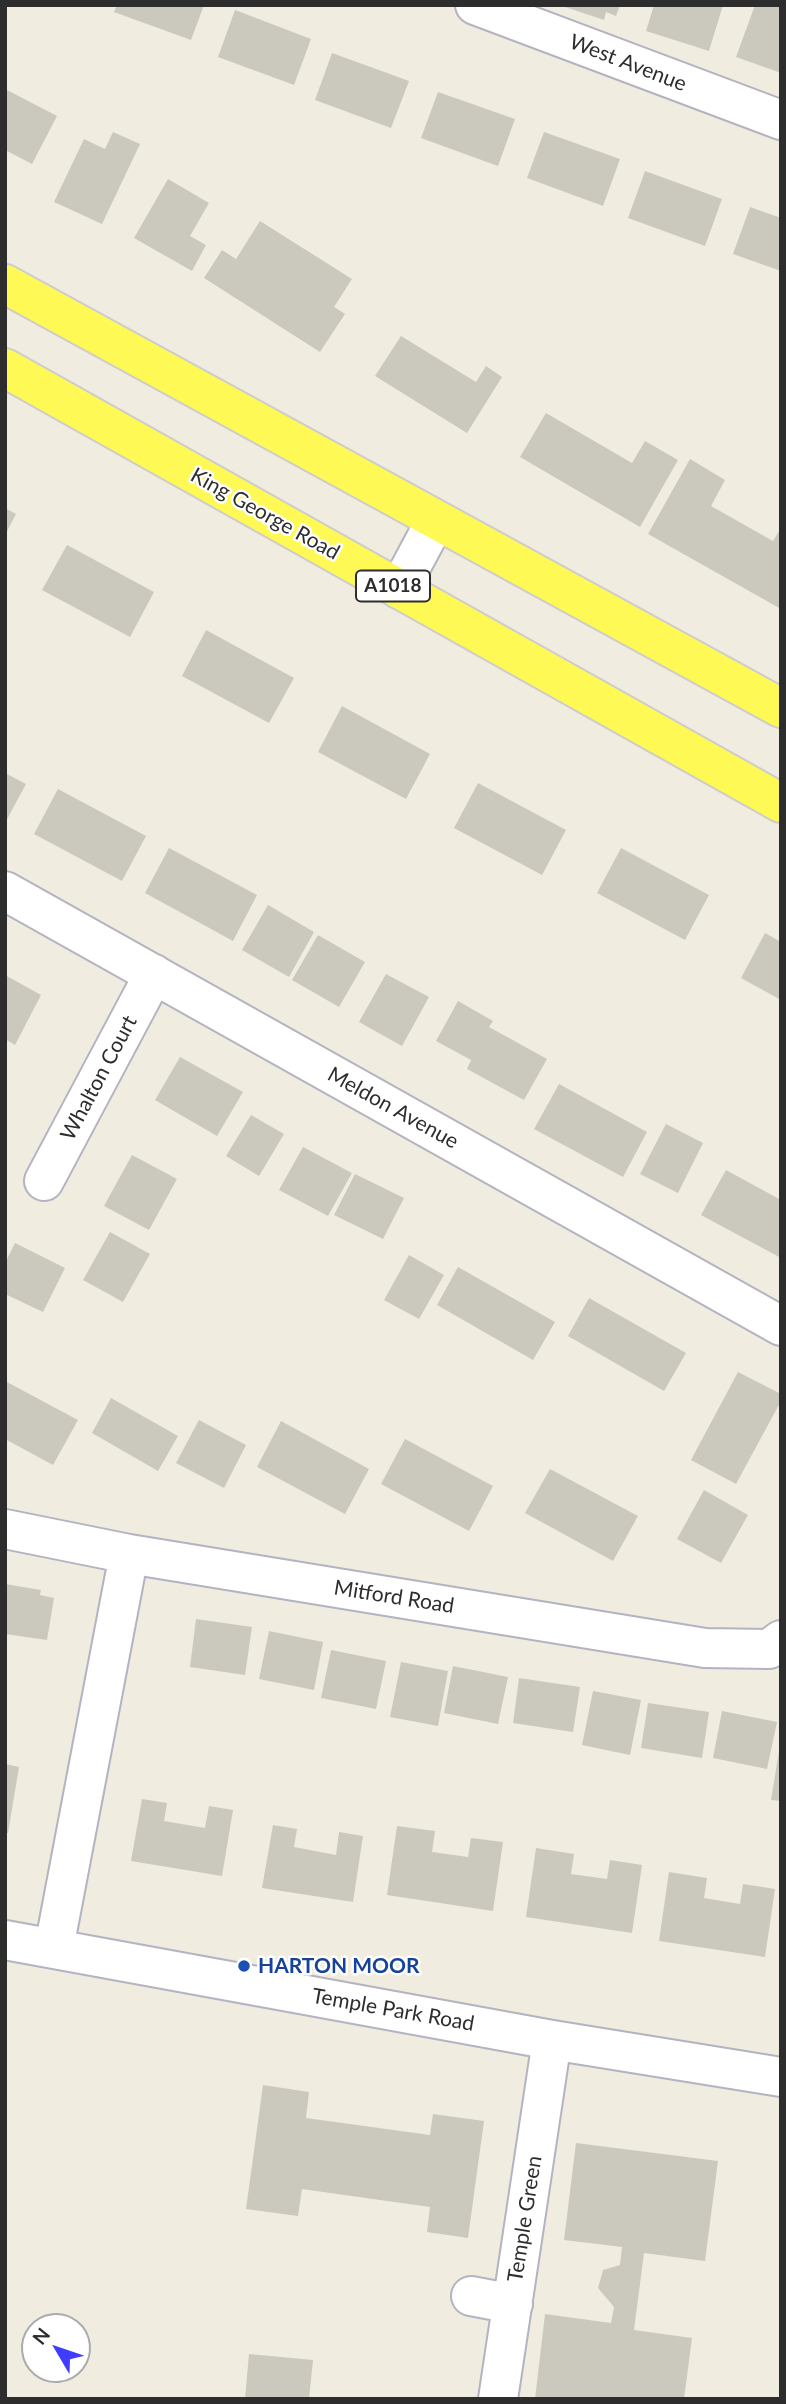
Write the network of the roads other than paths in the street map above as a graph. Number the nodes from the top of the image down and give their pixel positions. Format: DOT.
graph roads {
  1 [pos="488,8"];
  2 [pos="781,120"];
  3 [pos="5,284"];
  4 [pos="5,368"];
  5 [pos="436,520"];
  6 [pos="399,589"];
  7 [pos="781,708"];
  8 [pos="781,803"];
  9 [pos="5,891"];
  10 [pos="154,974"];
  11 [pos="44,1181"];
  12 [pos="781,1325"];
  13 [pos="5,1529"];
  14 [pos="129,1553"];
  15 [pos="781,1640"];
  16 [pos="5,1940"];
  17 [pos="54,1948"];
  18 [pos="552,2040"];
  19 [pos="781,2077"];
  20 [pos="471,2296"];
  21 [pos="513,2304"];
  22 [pos="498,2399"];
  1 -- 2 [label="street, West Avenue"];
  3 -- 5 [label="main road"];
  4 -- 6 [label="main road, King George Road / A1018"];
  5 -- 6 [label="street"];
  5 -- 7 [label="main road"];
  6 -- 8 [label="main road, King George Road / A1018"];
  9 -- 10 [label="street, Meldon Avenue"];
  10 -- 11 [label="street, Whalton Court"];
  10 -- 12 [label="street, Meldon Avenue"];
  13 -- 14 [label="street, Mitford Road"];
  14 -- 15 [label="street, Mitford Road"];
  14 -- 17 [label="street"];
  16 -- 17 [label="street, Temple Park Road"];
  17 -- 18 [label="street, Temple Park Road"];
  18 -- 19 [label="street, Temple Park Road"];
  18 -- 21 [label="street, Temple Green"];
  20 -- 21 [label="street"];
  21 -- 22 [label="street, Temple Green"];
}
